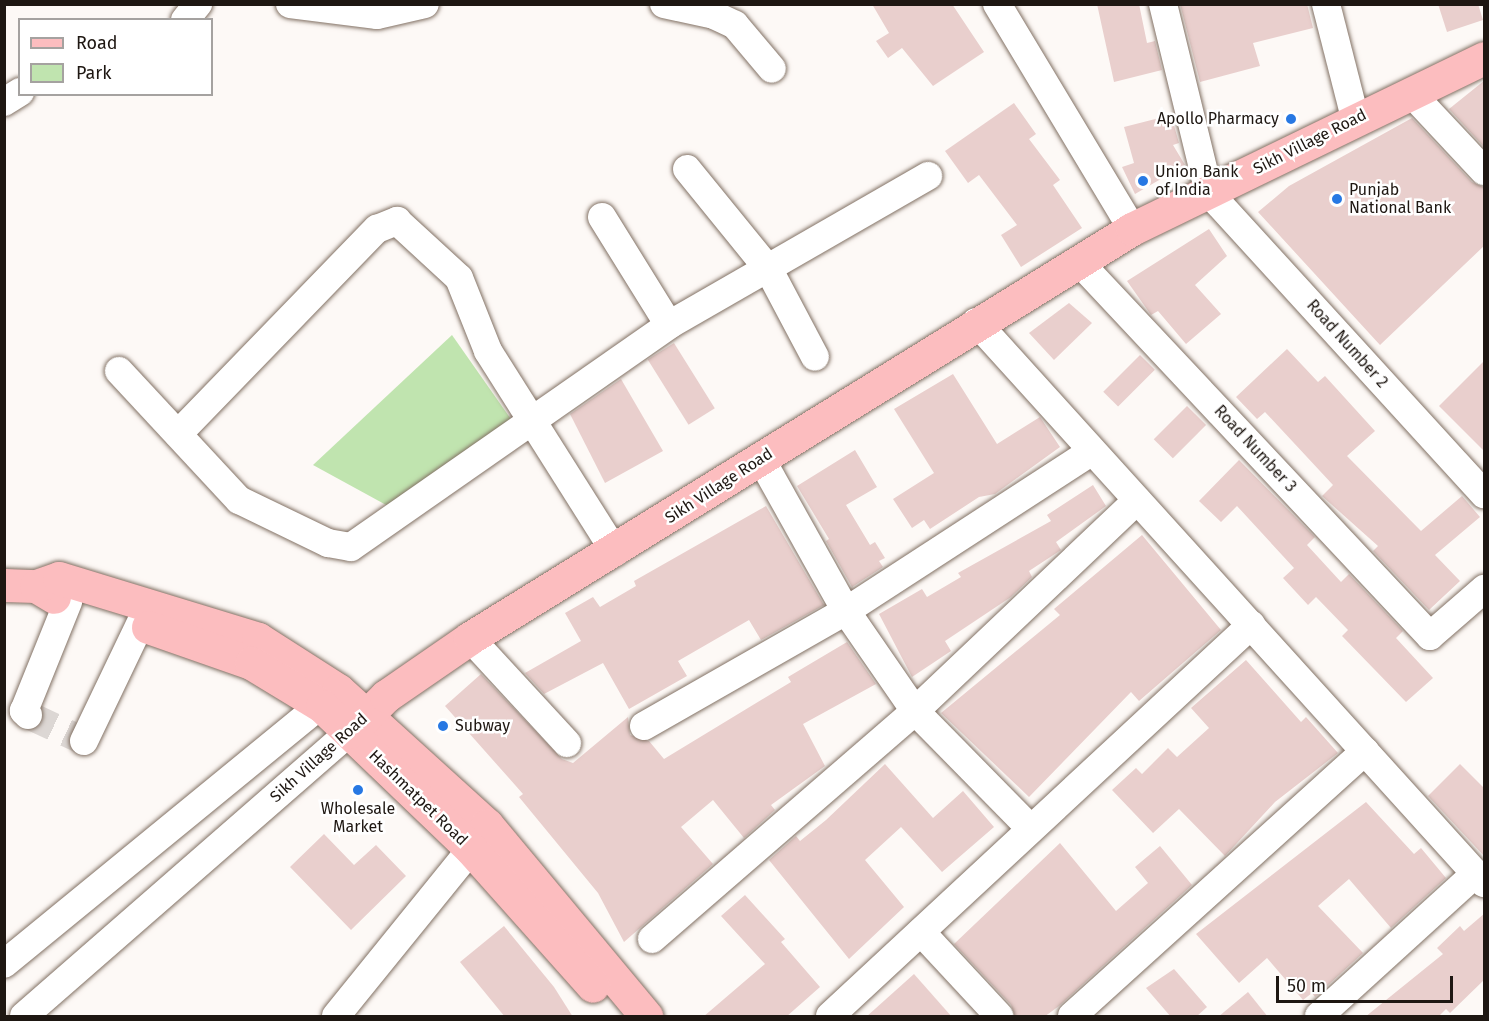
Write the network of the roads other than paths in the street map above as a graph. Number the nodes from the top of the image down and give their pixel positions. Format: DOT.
graph roads {
  1 [pos="198,4"];
  2 [pos="290,4"];
  3 [pos="425,4"];
  4 [pos="664,4"];
  5 [pos="997,4"];
  6 [pos="1163,4"];
  7 [pos="1326,4"];
  8 [pos="187,18"];
  9 [pos="1485,58"];
  10 [pos="772,69"];
  11 [pos="18,93"];
  12 [pos="1411,93"];
  13 [pos="4,102"];
  14 [pos="1354,118"];
  15 [pos="687,170"];
  16 [pos="1485,171"];
  17 [pos="928,176"];
  18 [pos="1209,193"];
  19 [pos="603,217"];
  20 [pos="1132,229"];
  21 [pos="1080,262"];
  22 [pos="769,270"];
  23 [pos="976,322"];
  24 [pos="669,325"];
  25 [pos="815,357"];
  26 [pos="119,371"];
  27 [pos="531,420"];
  28 [pos="177,434"];
  29 [pos="1092,451"];
  30 [pos="761,459"];
  31 [pos="1485,494"];
  32 [pos="1137,500"];
  33 [pos="615,552"];
  34 [pos="20,586"];
  35 [pos="1485,589"];
  36 [pos="68,602"];
  37 [pos="846,611"];
  38 [pos="140,624"];
  39 [pos="1251,625"];
  40 [pos="470,638"];
  41 [pos="330,698"];
  42 [pos="915,711"];
  43 [pos="27,715"];
  44 [pos="360,723"];
  45 [pos="644,726"];
  46 [pos="84,741"];
  47 [pos="567,743"];
  48 [pos="1365,752"];
  49 [pos="1029,827"];
  50 [pos="471,849"];
  51 [pos="1480,878"];
  52 [pos="921,932"];
  53 [pos="652,939"];
  54 [pos="4,964"];
  55 [pos="24,1017"];
  56 [pos="336,1017"];
  57 [pos="620,1017"];
  58 [pos="646,1017"];
  59 [pos="830,1017"];
  60 [pos="999,1017"];
  61 [pos="1072,1017"];
  62 [pos="1319,1017"];
  1 -- 8 [label="street"];
  2 -- 3 [label="street"];
  4 -- 10 [label="street"];
  5 -- 20 [label="street"];
  6 -- 18 [label="street"];
  7 -- 14 [label="street"];
  9 -- 12 [label="main road, Sikh Village Road"];
  11 -- 13 [label="street"];
  12 -- 14 [label="main road, Sikh Village Road"];
  12 -- 16 [label="street"];
  14 -- 18 [label="main road, Sikh Village Road"];
  15 -- 22 [label="street"];
  17 -- 22 [label="street"];
  18 -- 20 [label="main road, Sikh Village Road"];
  18 -- 31 [label="street, Road Number 2"];
  19 -- 24 [label="street"];
  20 -- 21 [label="main road, Sikh Village Road"];
  21 -- 23 [label="main road, Sikh Village Road"];
  21 -- 35 [label="street, Road Number 3"];
  22 -- 24 [label="street"];
  22 -- 25 [label="street"];
  23 -- 29 [label="street"];
  23 -- 30 [label="main road, Sikh Village Road"];
  24 -- 27 [label="street"];
  26 -- 28 [label="street"];
  27 -- 28 [label="street"];
  27 -- 28 [label="street"];
  27 -- 33 [label="street"];
  29 -- 32 [label="street"];
  29 -- 37 [label="street"];
  30 -- 33 [label="main road, Sikh Village Road"];
  30 -- 37 [label="street"];
  32 -- 39 [label="street"];
  32 -- 42 [label="street"];
  33 -- 40 [label="main road, Sikh Village Road"];
  34 -- 36 [label="main road"];
  34 -- 41 [label="main road"];
  36 -- 38 [label="main road"];
  36 -- 43 [label="street"];
  37 -- 42 [label="street"];
  37 -- 45 [label="street"];
  38 -- 41 [label="main road"];
  38 -- 46 [label="street"];
  39 -- 48 [label="street"];
  39 -- 49 [label="street"];
  40 -- 44 [label="main road, Sikh Village Road"];
  40 -- 47 [label="street"];
  41 -- 44 [label="main road"];
  41 -- 54 [label="street"];
  42 -- 49 [label="street"];
  42 -- 53 [label="street"];
  44 -- 50 [label="main road, Hashmatpet Road"];
  44 -- 55 [label="street, Sikh Village Road"];
  44 -- 58 [label="main road"];
  48 -- 51 [label="street"];
  48 -- 61 [label="street"];
  49 -- 52 [label="street"];
  50 -- 56 [label="street"];
  50 -- 57 [label="main road, Hashmatpet Road"];
  51 -- 62 [label="street"];
  52 -- 59 [label="street"];
  52 -- 60 [label="street"];
}
